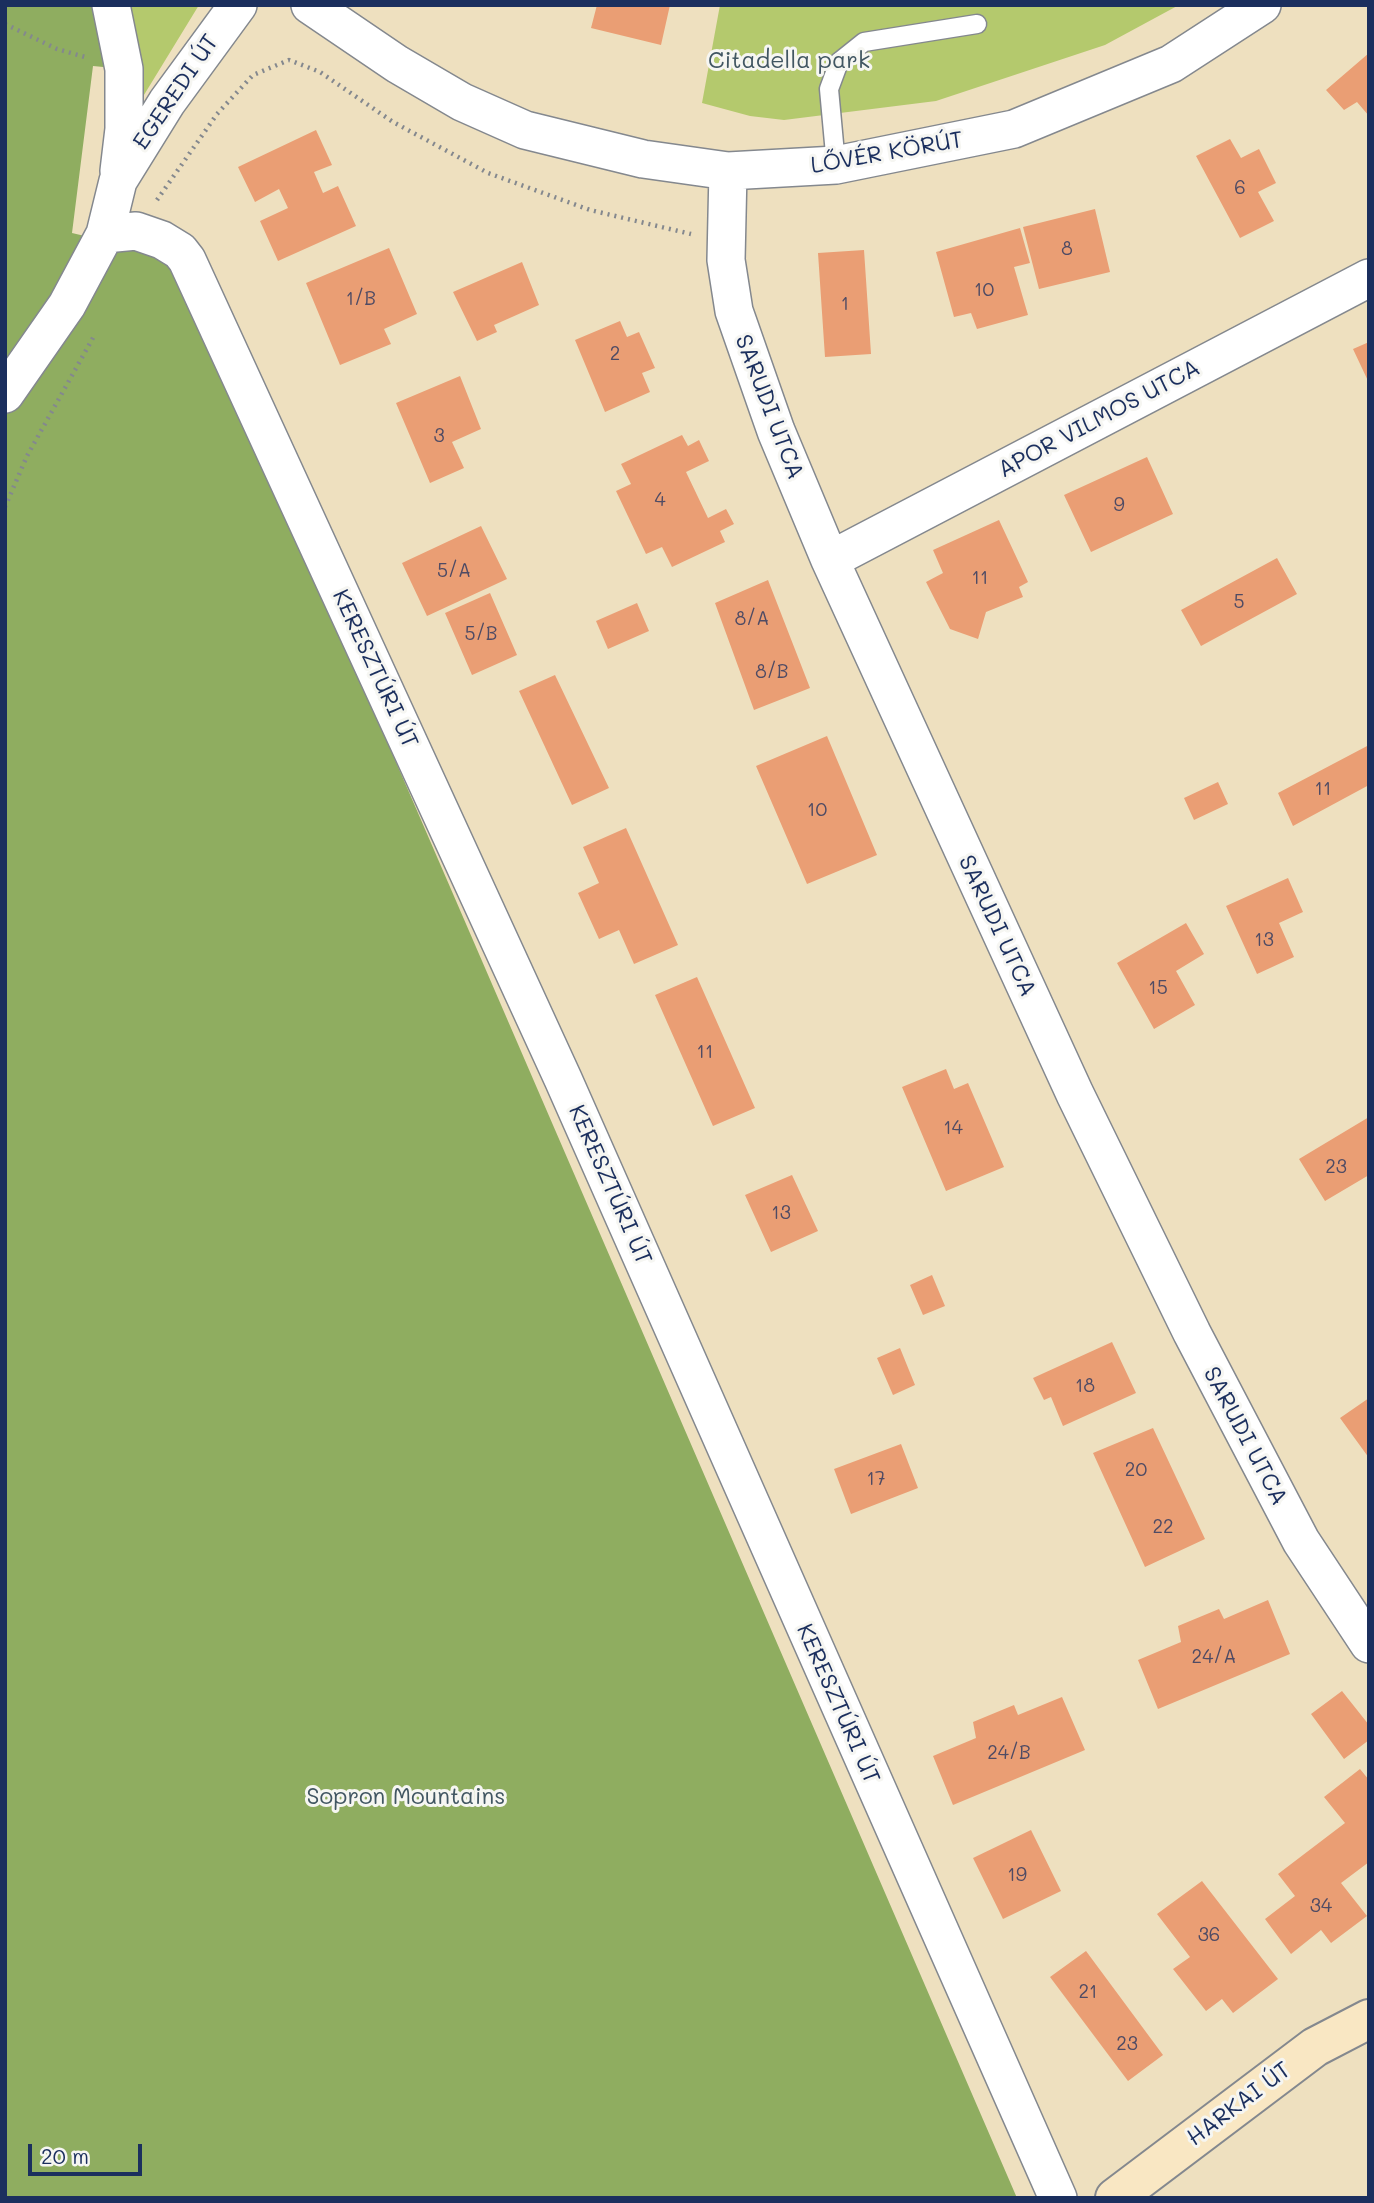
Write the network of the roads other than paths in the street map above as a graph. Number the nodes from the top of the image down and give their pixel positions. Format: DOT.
graph roads {
  1 [pos="111,5"];
  2 [pos="238,5"];
  3 [pos="310,5"];
  4 [pos="1262,5"];
  5 [pos="977,24"];
  6 [pos="836,165"];
  7 [pos="728,171"];
  8 [pos="118,181"];
  9 [pos="120,233"];
  10 [pos="1369,278"];
  11 [pos="5,394"];
  12 [pos="830,560"];
  13 [pos="1369,1644"];
  14 [pos="1369,2019"];
  15 [pos="1058,2198"];
  16 [pos="1115,2198"];
  1 -- 8 [label="street, EGEREDI ÚT"];
  2 -- 8 [label="street, EGEREDI ÚT"];
  3 -- 7 [label="street, LŐVÉR KÖRÚT"];
  4 -- 6 [label="street, LŐVÉR KÖRÚT"];
  5 -- 6 [label="lane"];
  6 -- 7 [label="street, LŐVÉR KÖRÚT"];
  7 -- 12 [label="street, SARUDI UTCA"];
  8 -- 9 [label="street, EGEREDI ÚT"];
  9 -- 11 [label="street, EGEREDI ÚT"];
  9 -- 15 [label="street, KERESZTÚRI ÚT"];
  10 -- 12 [label="street, APOR VILMOS UTCA"];
  12 -- 13 [label="street, SARUDI UTCA"];
  14 -- 16 [label="main road, HARKAI ÚT"];
}
